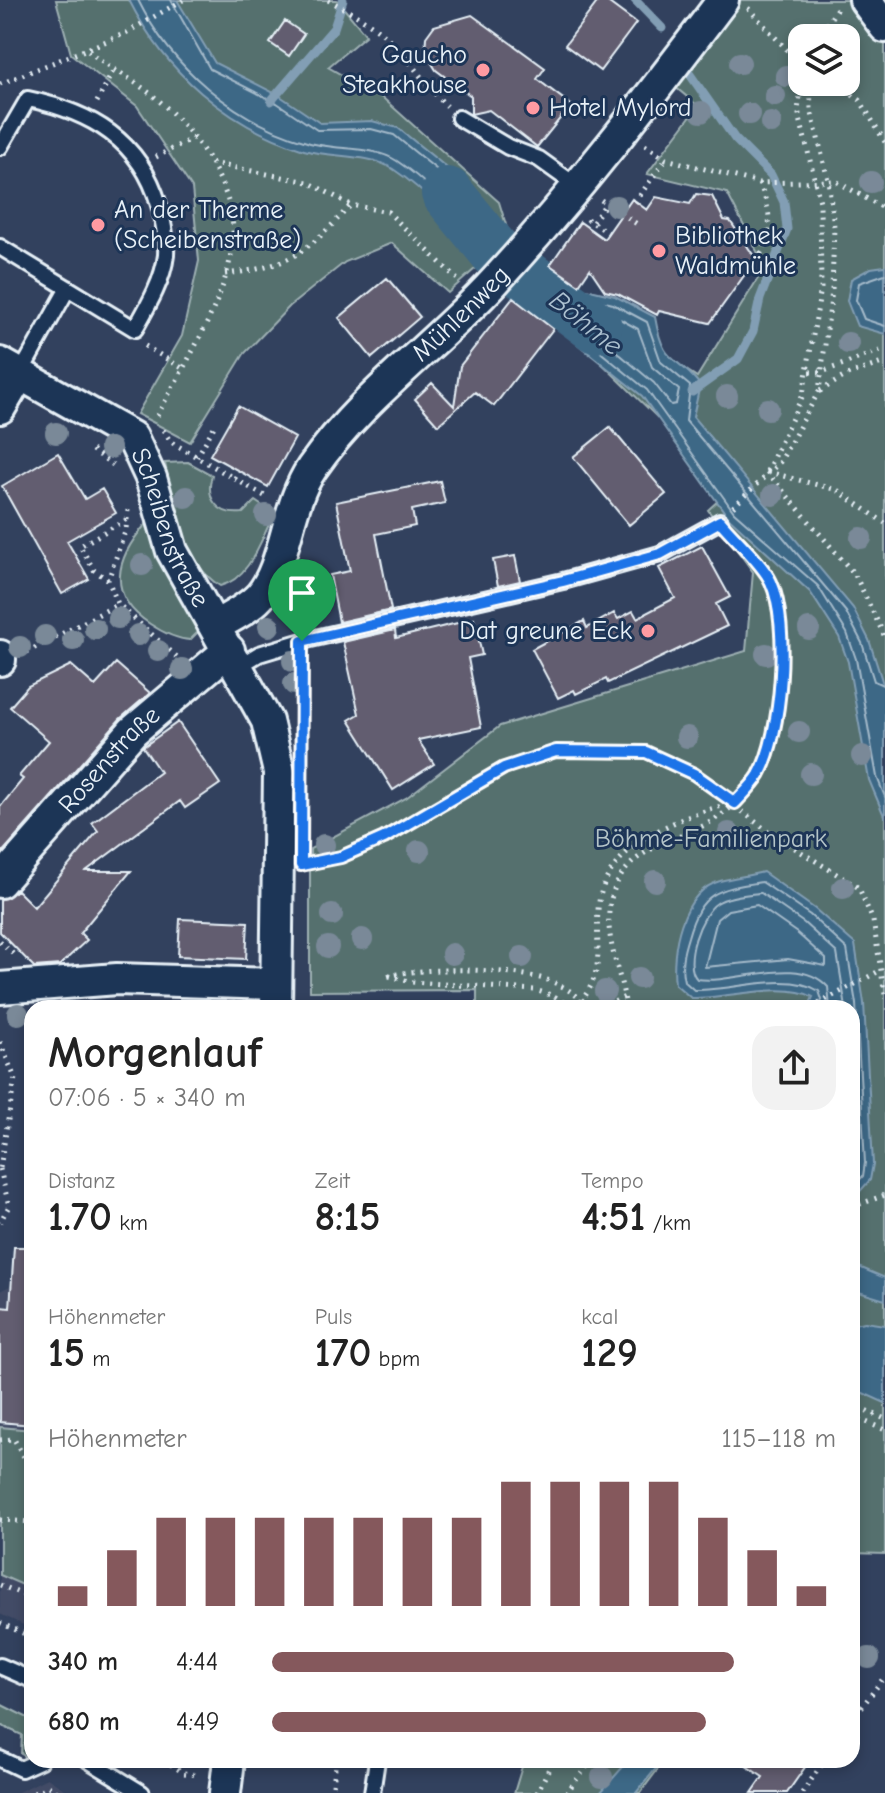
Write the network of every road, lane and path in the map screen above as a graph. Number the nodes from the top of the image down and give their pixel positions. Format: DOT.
graph roads {
  1 [pos="183,0"];
  2 [pos="844,0"];
  3 [pos="865,0"];
  4 [pos="733,1"];
  5 [pos="330,2"];
  6 [pos="828,24"];
  7 [pos="885,27"];
  8 [pos="788,53"];
  9 [pos="113,71"];
  10 [pos="0,84"];
  11 [pos="800,96"];
  12 [pos="811,96"];
  13 [pos="854,96"];
  14 [pos="89,117"];
  15 [pos="459,118"];
  16 [pos="624,132"];
  17 [pos="193,138"];
  18 [pos="885,142"];
  19 [pos="0,147"];
  20 [pos="666,159"];
  21 [pos="211,163"];
  22 [pos="141,164"];
  23 [pos="815,180"];
  24 [pos="828,180"];
  25 [pos="759,183"];
  26 [pos="578,187"];
  27 [pos="635,202"];
  28 [pos="606,203"];
  29 [pos="351,205"];
  30 [pos="885,209"];
  31 [pos="617,210"];
  32 [pos="637,224"];
  33 [pos="612,235"];
  34 [pos="0,247"];
  35 [pos="759,256"];
  36 [pos="225,274"];
  37 [pos="68,288"];
  38 [pos="486,291"];
  39 [pos="135,329"];
  40 [pos="885,349"];
  41 [pos="885,362"];
  42 [pos="10,368"];
  43 [pos="182,368"];
  44 [pos="810,372"];
  45 [pos="822,372"];
  46 [pos="819,391"];
  47 [pos="0,408"];
  48 [pos="215,425"];
  49 [pos="171,442"];
  50 [pos="90,448"];
  51 [pos="197,457"];
  52 [pos="239,471"];
  53 [pos="767,472"];
  54 [pos="121,476"];
  55 [pos="235,478"];
  56 [pos="259,492"];
  57 [pos="126,497"];
  58 [pos="128,519"];
  59 [pos="720,521"];
  60 [pos="885,523"];
  61 [pos="304,566"];
  62 [pos="108,580"];
  63 [pos="118,604"];
  64 [pos="885,637"];
  65 [pos="302,641"];
  66 [pos="228,647"];
  67 [pos="178,657"];
  68 [pos="5,658"];
  69 [pos="302,739"];
  70 [pos="735,803"];
  71 [pos="301,849"];
  72 [pos="0,882"];
  73 [pos="881,970"];
  74 [pos="0,988"];
  75 [pos="885,995"];
  76 [pos="276,996"];
  77 [pos="625,997"];
  78 [pos="561,1000"];
  79 [pos="582,1000"];
  80 [pos="618,1000"];
  81 [pos="625,1000"];
  82 [pos="825,1000"];
  83 [pos="0,1042"];
  84 [pos="0,1169"];
  85 [pos="885,1195"];
  86 [pos="860,1204"];
  87 [pos="0,1222"];
  88 [pos="860,1408"];
  89 [pos="860,1419"];
  90 [pos="885,1419"];
  91 [pos="885,1430"];
  92 [pos="0,1440"];
  93 [pos="24,1457"];
  94 [pos="0,1520"];
  95 [pos="24,1522"];
  96 [pos="0,1585"];
  97 [pos="24,1595"];
  98 [pos="0,1623"];
  99 [pos="24,1634"];
  100 [pos="0,1666"];
  101 [pos="24,1676"];
  102 [pos="885,1676"];
  103 [pos="883,1685"];
  104 [pos="860,1711"];
  105 [pos="0,1759"];
  106 [pos="24,1768"];
  107 [pos="100,1768"];
  108 [pos="176,1768"];
  109 [pos="335,1768"];
  110 [pos="376,1768"];
  111 [pos="549,1768"];
  112 [pos="586,1768"];
  113 [pos="819,1768"];
  114 [pos="221,1776"];
  115 [pos="138,1792"];
  116 [pos="34,1793"];
  117 [pos="59,1793"];
  118 [pos="332,1793"];
  119 [pos="372,1793"];
  120 [pos="537,1793"];
  121 [pos="566,1793"];
  122 [pos="802,1793"];
  1 -- 10 [label="path"];
  2 -- 6 [label="path"];
  3 -- 7 [label="street"];
  4 -- 8 [label="path"];
  4 -- 16 [label="street, Mühlenweg"];
  5 -- 15 [label="path"];
  9 -- 14 [label="path"];
  11 -- 23 [label="path"];
  12 -- 24 [label="path"];
  13 -- 18 [label="path"];
  14 -- 19 [label="lane"];
  14 -- 22 [label="lane"];
  15 -- 26 [label="lane"];
  16 -- 20 [label="path"];
  16 -- 26 [label="street, Mühlenweg"];
  17 -- 22 [label="path"];
  20 -- 25 [label="path"];
  20 -- 27 [label="path"];
  21 -- 29 [label="path"];
  22 -- 39 [label="lane"];
  23 -- 24 [label="path"];
  23 -- 25 [label="path"];
  23 -- 44 [label="path"];
  24 -- 30 [label="path"];
  24 -- 45 [label="path"];
  25 -- 35 [label="path"];
  26 -- 38 [label="street, Mühlenweg"];
  28 -- 33 [label="path"];
  29 -- 36 [label="path"];
  29 -- 38 [label="path"];
  31 -- 32 [label="path"];
  34 -- 37 [label="lane"];
  37 -- 39 [label="lane"];
  37 -- 42 [label="lane"];
  38 -- 66 [label="street, Mühlenweg"];
  39 -- 43 [label="path"];
  40 -- 45 [label="path"];
  41 -- 46 [label="path"];
  42 -- 47 [label="street"];
  42 -- 66 [label="street, Scheibenstraße"];
  44 -- 45 [label="path"];
  44 -- 53 [label="path"];
  45 -- 46 [label="path"];
  46 -- 53 [label="path"];
  48 -- 51 [label="path"];
  49 -- 51 [label="path"];
  50 -- 54 [label="path"];
  51 -- 55 [label="path"];
  52 -- 55 [label="path"];
  53 -- 59 [label="path"];
  53 -- 60 [label="path"];
  53 -- 64 [label="path"];
  55 -- 56 [label="path"];
  57 -- 58 [label="path"];
  58 -- 62 [label="path"];
  58 -- 62 [label="path"];
  59 -- 65 [label="lane"];
  59 -- 70 [label="path"];
  61 -- 65 [label="path"];
  62 -- 63 [label="path"];
  63 -- 67 [label="path"];
  63 -- 68 [label="path"];
  65 -- 66 [label="lane"];
  65 -- 69 [label="path"];
  66 -- 72 [label="street, Rosenstraße"];
  66 -- 76 [label="street, Scheibenstraße"];
  70 -- 71 [label="path"];
  70 -- 73 [label="path"];
  70 -- 77 [label="path"];
  70 -- 79 [label="path"];
  73 -- 75 [label="path"];
  73 -- 82 [label="path"];
  74 -- 76 [label="street"];
  77 -- 80 [label="path"];
  77 -- 81 [label="path"];
  78 -- 79 [label="path"];
  83 -- 84 [label="path"];
  84 -- 87 [label="path"];
  85 -- 86 [label="path"];
  88 -- 90 [label="path"];
  89 -- 91 [label="path"];
  92 -- 93 [label="path"];
  94 -- 95 [label="path"];
  96 -- 97 [label="path"];
  98 -- 99 [label="path"];
  100 -- 101 [label="lane"];
  102 -- 103 [label="path"];
  103 -- 104 [label="path"];
  105 -- 106 [label="lane"];
  107 -- 115 [label="lane"];
  108 -- 114 [label="path"];
  109 -- 118 [label="path"];
  110 -- 119 [label="lane"];
  111 -- 120 [label="path"];
  112 -- 121 [label="path"];
  113 -- 122 [label="path"];
  116 -- 117 [label="path"];
}
